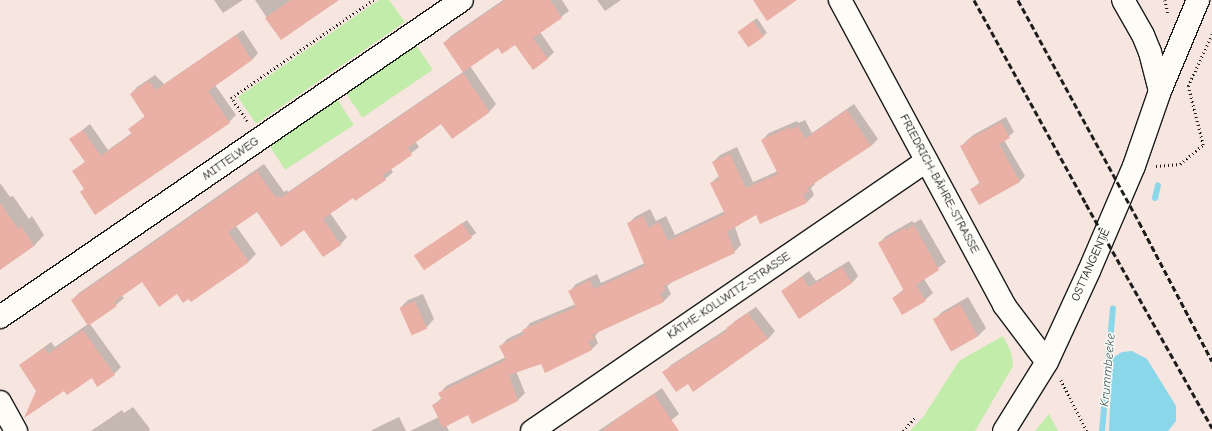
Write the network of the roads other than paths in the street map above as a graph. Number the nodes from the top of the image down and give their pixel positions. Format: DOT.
graph roads {
  1 [pos="462,0"];
  2 [pos="840,0"];
  3 [pos="1123,0"];
  4 [pos="1198,0"];
  5 [pos="1160,91"];
  6 [pos="927,161"];
  7 [pos="0,318"];
  8 [pos="1053,370"];
  9 [pos="0,402"];
  10 [pos="16,431"];
  11 [pos="532,431"];
  12 [pos="1004,431"];
  1 -- 7 [label="street, MITTELWEG"];
  2 -- 6 [label="street, FRIEDRICH-BÄHRE-STRASSE"];
  3 -- 5 [label="street"];
  4 -- 5 [label="street, OSTTANGENTE"];
  5 -- 8 [label="street, OSTTANGENTE"];
  6 -- 8 [label="street, FRIEDRICH-BÄHRE-STRASSE"];
  6 -- 11 [label="street, KÄTHE-KOLLWITZ-STRASSE"];
  8 -- 12 [label="street, OSTTANGENTE"];
  9 -- 10 [label="street"];
}
